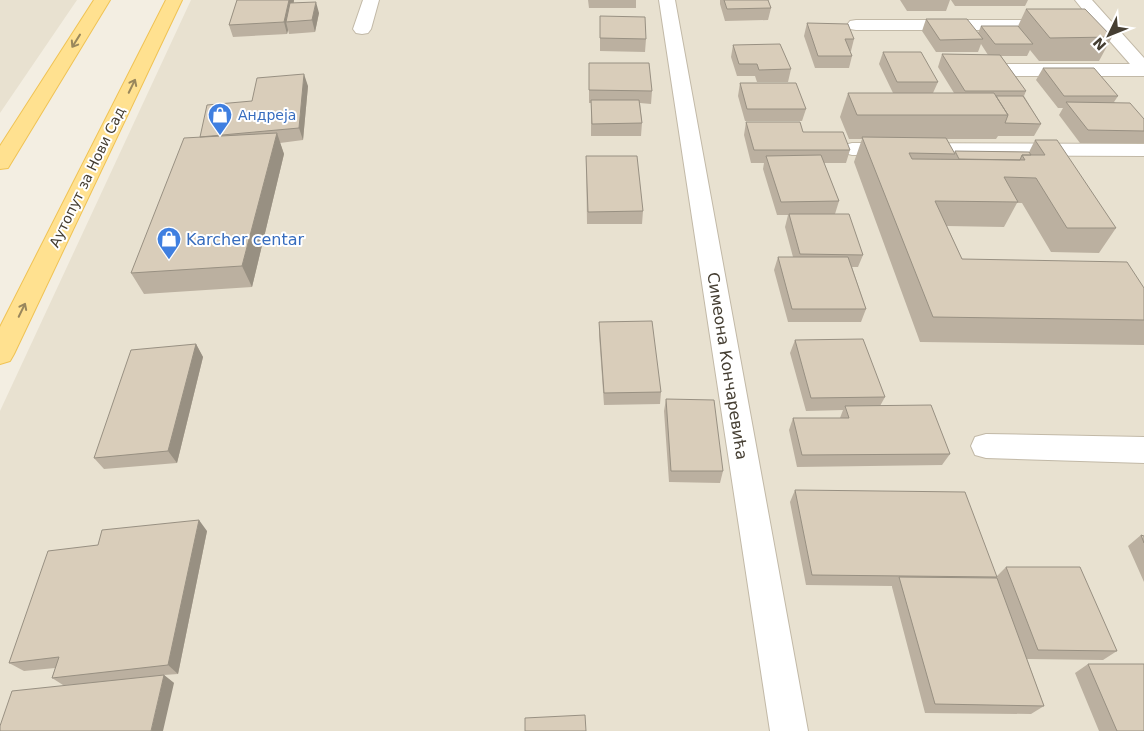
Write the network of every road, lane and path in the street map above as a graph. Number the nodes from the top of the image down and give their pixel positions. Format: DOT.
graph roads {
  1 [pos="102,0"];
  2 [pos="174,0"];
  3 [pos="371,0"];
  4 [pos="667,0"];
  5 [pos="1083,0"];
  6 [pos="1105,25"];
  7 [pos="856,26"];
  8 [pos="362,29"];
  9 [pos="1144,69"];
  10 [pos="1006,70"];
  11 [pos="852,149"];
  12 [pos="1144,150"];
  13 [pos="0,163"];
  14 [pos="0,354"];
  15 [pos="986,446"];
  16 [pos="1144,450"];
  17 [pos="789,731"];
  1 -- 13 [label="main road, one-way"];
  14 -- 2 [label="main road, Аутопут за Нови Сад, one-way"];
  3 -- 8 [label="street"];
  4 -- 17 [label="street, Симеона Кончаревића"];
  5 -- 6 [label="street"];
  6 -- 7 [label="street"];
  6 -- 9 [label="street"];
  9 -- 10 [label="street"];
  11 -- 12 [label="street"];
  15 -- 16 [label="street"];
}
